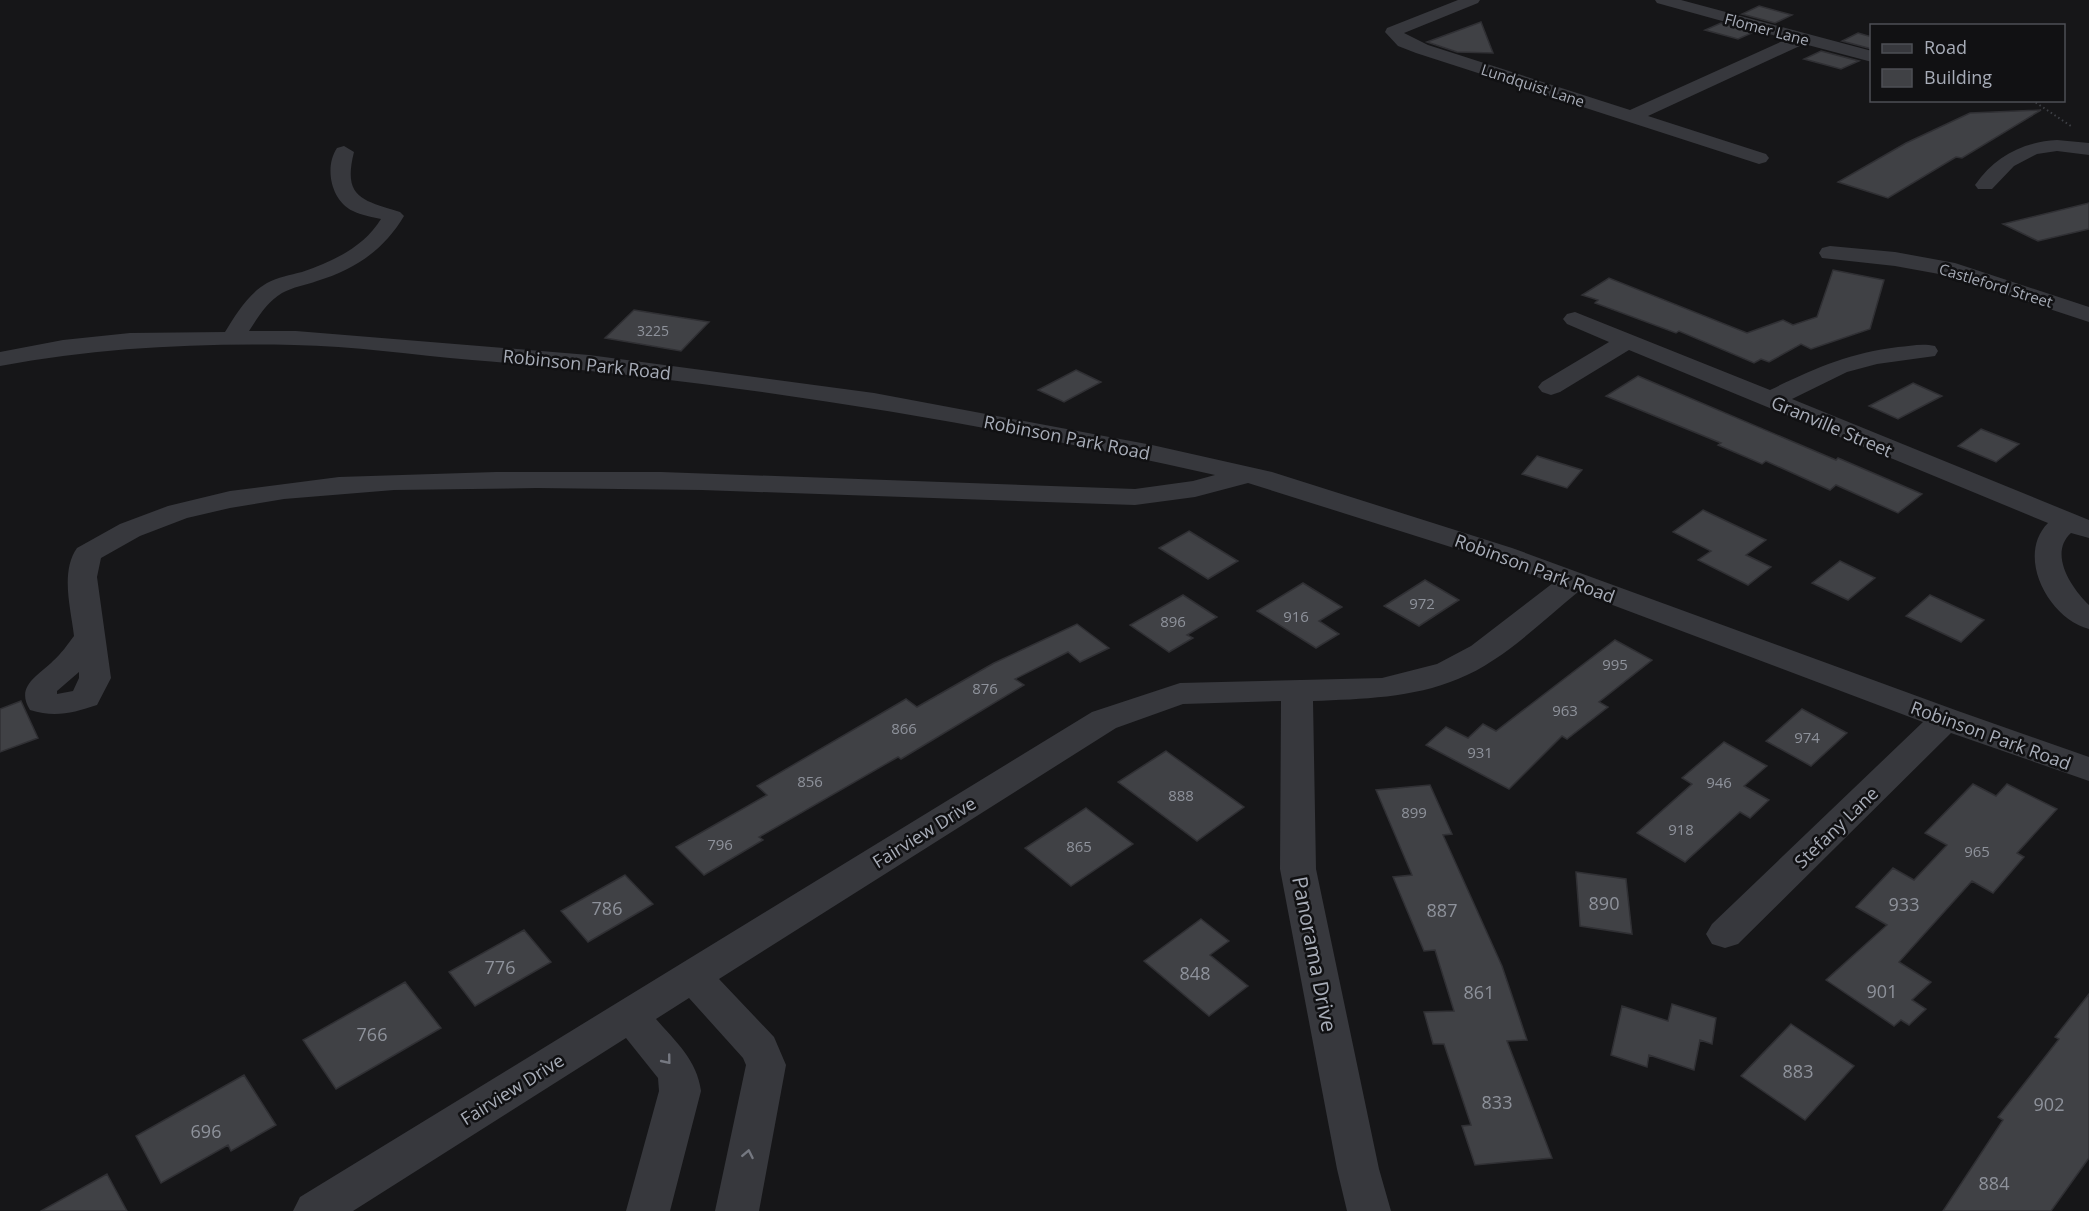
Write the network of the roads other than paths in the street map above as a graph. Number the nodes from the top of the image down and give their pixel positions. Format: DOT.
graph roads {
  1 [pos="1473,0"];
  2 [pos="1662,0"];
  3 [pos="1739,0"];
  4 [pos="1710,13"];
  5 [pos="1803,38"];
  6 [pos="1870,56"];
  7 [pos="1631,117"];
  8 [pos="2084,141"];
  9 [pos="344,153"];
  10 [pos="1759,158"];
  11 [pos="1985,185"];
  12 [pos="1830,253"];
  13 [pos="2089,315"];
  14 [pos="1575,320"];
  15 [pos="232,339"];
  16 [pos="1627,341"];
  17 [pos="1926,351"];
  18 [pos="0,359"];
  19 [pos="1551,387"];
  20 [pos="1769,400"];
  21 [pos="1248,474"];
  22 [pos="2077,526"];
  23 [pos="1574,581"];
  24 [pos="2089,620"];
  25 [pos="90,637"];
  26 [pos="1297,692"];
  27 [pos="1946,719"];
  28 [pos="2089,769"];
  29 [pos="1725,934"];
  30 [pos="693,976"];
  31 [pos="630,1015"];
  32 [pos="315,1211"];
  33 [pos="648,1211"];
  34 [pos="737,1211"];
  35 [pos="1369,1211"];
  1 -- 7 [label="street, Lundquist Lane"];
  2 -- 4 [label="street, Flomer Lane"];
  3 -- 4 [label="street"];
  4 -- 5 [label="street, Flomer Lane"];
  5 -- 6 [label="street, Flomer Lane"];
  5 -- 7 [label="street"];
  7 -- 10 [label="street, Lundquist Lane"];
  8 -- 11 [label="street"];
  9 -- 15 [label="street"];
  12 -- 13 [label="street, Castleford Street"];
  14 -- 16 [label="street, Granville Street"];
  15 -- 18 [label="street, Robinson Park Road"];
  15 -- 21 [label="street, Robinson Park Road"];
  16 -- 19 [label="street"];
  16 -- 20 [label="street, Granville Street"];
  17 -- 20 [label="street"];
  20 -- 22 [label="street, Granville Street"];
  21 -- 23 [label="street, Robinson Park Road"];
  21 -- 25 [label="street"];
  22 -- 24 [label="street"];
  23 -- 26 [label="street, Fairview Drive"];
  23 -- 27 [label="street, Robinson Park Road"];
  26 -- 30 [label="street, Fairview Drive"];
  26 -- 35 [label="street, Panorama Drive"];
  27 -- 28 [label="street, Robinson Park Road"];
  27 -- 29 [label="street, Stefany Lane"];
  30 -- 31 [label="street, Fairview Drive"];
  34 -- 30 [label="street, one-way"];
  31 -- 32 [label="street, Fairview Drive"];
  31 -- 33 [label="street, one-way"];
}
